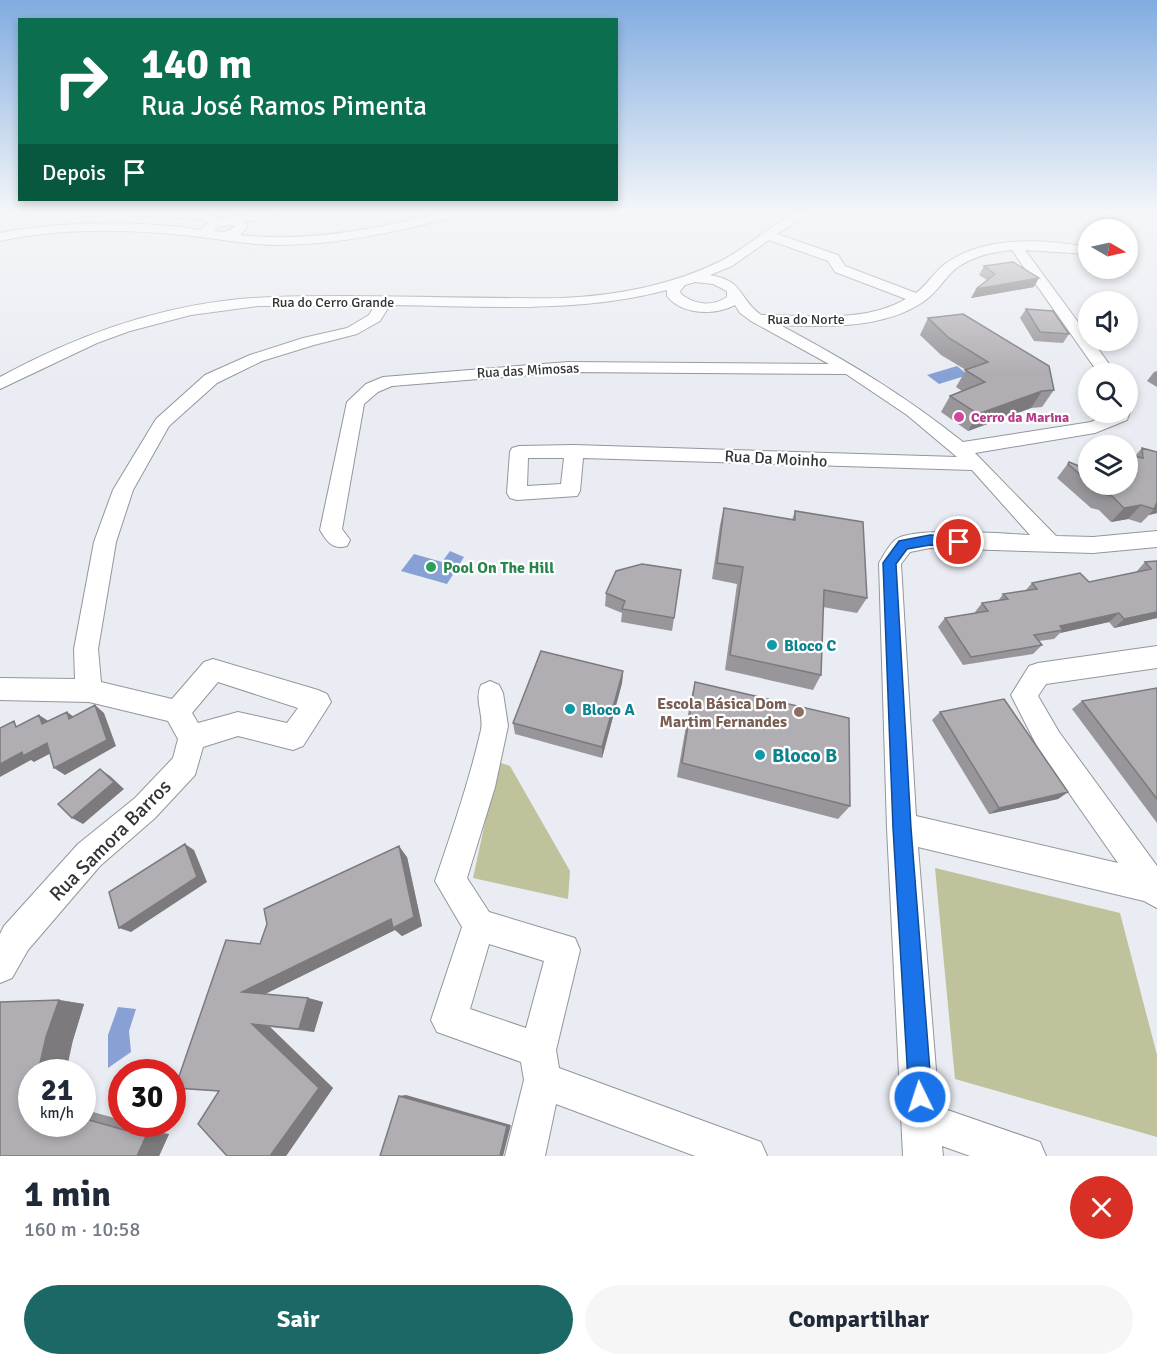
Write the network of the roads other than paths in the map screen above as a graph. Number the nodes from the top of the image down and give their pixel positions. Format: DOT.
graph roads {
  1 [pos="720,266"];
  2 [pos="737,266"];
  3 [pos="838,266"];
  4 [pos="953,266"];
  5 [pos="1029,266"];
  6 [pos="683,281"];
  7 [pos="734,292"];
  8 [pos="918,299"];
  9 [pos="596,300"];
  10 [pos="384,301"];
  11 [pos="698,307"];
  12 [pos="756,318"];
  13 [pos="824,322"];
  14 [pos="780,333"];
  15 [pos="813,349"];
  16 [pos="1100,363"];
  17 [pos="794,369"];
  18 [pos="850,369"];
  19 [pos="0,384"];
  20 [pos="1104,423"];
  21 [pos="960,449"];
  22 [pos="574,451"];
  23 [pos="977,464"];
  24 [pos="1157,539"];
  25 [pos="339,540"];
  26 [pos="1050,544"];
  27 [pos="1157,657"];
  28 [pos="0,689"];
  29 [pos="89,692"];
  30 [pos="490,693"];
  31 [pos="177,712"];
  32 [pos="192,738"];
  33 [pos="902,828"];
  34 [pos="1155,890"];
  35 [pos="479,925"];
  36 [pos="0,966"];
  37 [pos="540,1065"];
  38 [pos="923,1138"];
  39 [pos="525,1156"];
  40 [pos="747,1156"];
  41 [pos="1026,1156"];
  1 -- 6 [label="street"];
  2 -- 7 [label="street"];
  3 -- 8 [label="street"];
  4 -- 8 [label="street, Rua do Norte"];
  5 -- 16 [label="street"];
  6 -- 7 [label="street"];
  6 -- 9 [label="street, Rua do Cerro Grande"];
  6 -- 11 [label="street"];
  7 -- 11 [label="street"];
  7 -- 12 [label="street"];
  8 -- 13 [label="street, Rua do Norte"];
  9 -- 10 [label="street, Rua do Cerro Grande"];
  9 -- 11 [label="street"];
  10 -- 19 [label="street, Rua do Cerro Grande"];
  10 -- 29 [label="street"];
  11 -- 14 [label="street"];
  12 -- 13 [label="street, Rua do Norte"];
  12 -- 14 [label="street"];
  13 -- 15 [label="street"];
  14 -- 15 [label="street"];
  15 -- 17 [label="street"];
  15 -- 18 [label="street"];
  17 -- 18 [label="street, Rua das Mimosas"];
  17 -- 25 [label="street, Rua das Mimosas"];
  18 -- 21 [label="street"];
  20 -- 21 [label="street"];
  21 -- 23 [label="street"];
  22 -- 23 [label="street, Rua Da Moinho"];
  23 -- 26 [label="street"];
  24 -- 26 [label="street"];
  26 -- 33 [label="street"];
  27 -- 34 [label="street"];
  28 -- 29 [label="street"];
  29 -- 31 [label="street"];
  30 -- 35 [label="street"];
  31 -- 32 [label="street"];
  31 -- 32 [label="street"];
  32 -- 36 [label="street, Rua Samora Barros"];
  33 -- 34 [label="street"];
  33 -- 38 [label="street"];
  35 -- 37 [label="street"];
  35 -- 37 [label="street"];
  37 -- 39 [label="street"];
  37 -- 40 [label="street"];
  38 -- 41 [label="street"];
}
